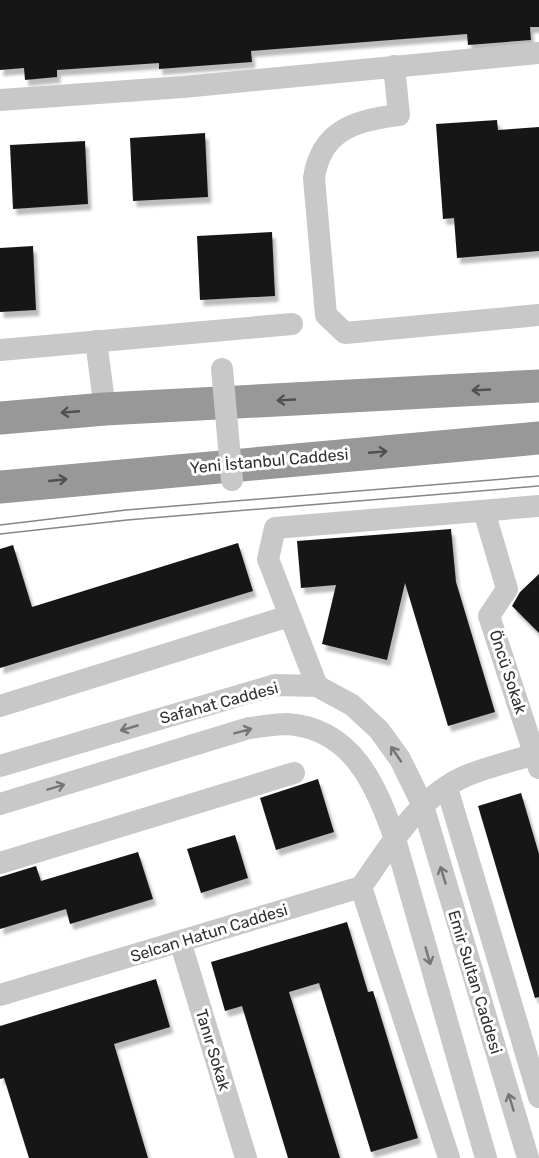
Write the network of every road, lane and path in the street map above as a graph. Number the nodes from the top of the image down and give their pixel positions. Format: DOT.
graph roads {
  1 [pos="539,53"];
  2 [pos="394,66"];
  3 [pos="0,100"];
  4 [pos="539,315"];
  5 [pos="292,324"];
  6 [pos="96,341"];
  7 [pos="0,350"];
  8 [pos="222,369"];
  9 [pos="539,387"];
  10 [pos="105,409"];
  11 [pos="0,418"];
  12 [pos="539,438"];
  13 [pos="232,480"];
  14 [pos="0,487"];
  15 [pos="539,506"];
  16 [pos="484,511"];
  17 [pos="290,615"];
  18 [pos="317,686"];
  19 [pos="0,706"];
  20 [pos="538,758"];
  21 [pos="0,766"];
  22 [pos="294,773"];
  23 [pos="447,788"];
  24 [pos="0,804"];
  25 [pos="423,806"];
  26 [pos="395,839"];
  27 [pos="0,863"];
  28 [pos="362,888"];
  29 [pos="180,941"];
  30 [pos="0,995"];
  31 [pos="539,1097"];
  32 [pos="246,1158"];
  33 [pos="449,1158"];
  34 [pos="486,1158"];
  35 [pos="528,1158"];
  1 -- 2 [label="street"];
  2 -- 3 [label="street"];
  2 -- 4 [label="street"];
  5 -- 6 [label="street"];
  6 -- 7 [label="street"];
  6 -- 10 [label="street"];
  8 -- 13 [label="street, bridge"];
  9 -- 10 [label="highway, one-way"];
  10 -- 11 [label="highway, one-way"];
  14 -- 12 [label="highway, Yeni İstanbul Caddesi, one-way"];
  15 -- 16 [label="street"];
  16 -- 17 [label="street"];
  16 -- 20 [label="street, Öncü Sokak"];
  17 -- 18 [label="street"];
  17 -- 19 [label="street"];
  18 -- 21 [label="street, Safahat Caddesi, one-way"];
  25 -- 18 [label="street, Safahat Caddesi, one-way"];
  20 -- 23 [label="street"];
  22 -- 27 [label="street"];
  23 -- 25 [label="street"];
  23 -- 31 [label="street"];
  24 -- 26 [label="street, Safahat Caddesi, one-way"];
  25 -- 26 [label="street"];
  35 -- 25 [label="street, Emir Sultan Caddesi, one-way"];
  26 -- 28 [label="street"];
  26 -- 34 [label="street, one-way"];
  28 -- 29 [label="street, Selcan Hatun Caddesi"];
  28 -- 33 [label="street"];
  29 -- 30 [label="street, Selcan Hatun Caddesi"];
  29 -- 32 [label="street, Tanır Sokak"];
}
